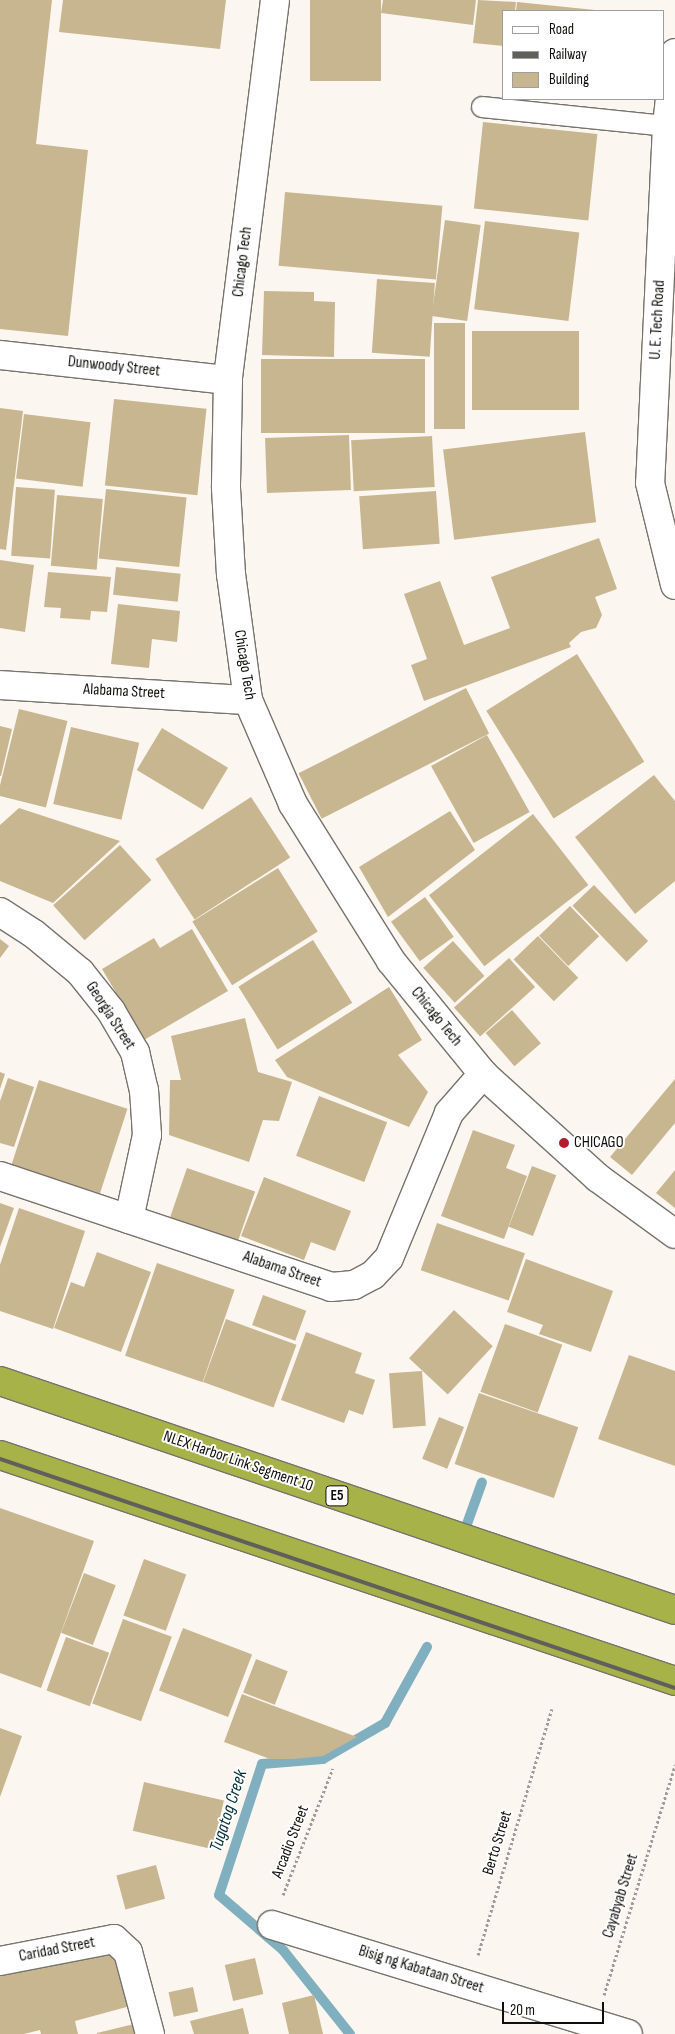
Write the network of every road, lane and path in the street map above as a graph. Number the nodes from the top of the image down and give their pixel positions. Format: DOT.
graph roads {
  1 [pos="275,0"];
  2 [pos="675,53"];
  3 [pos="482,107"];
  4 [pos="666,126"];
  5 [pos="0,355"];
  6 [pos="228,380"];
  7 [pos="675,585"];
  8 [pos="0,685"];
  9 [pos="248,700"];
  10 [pos="0,912"];
  11 [pos="483,1074"];
  12 [pos="0,1176"];
  13 [pos="129,1219"];
  14 [pos="675,1234"];
  15 [pos="0,1381"];
  16 [pos="0,1455"];
  17 [pos="675,1610"];
  18 [pos="675,1681"];
  19 [pos="552,1709"];
  20 [pos="675,1765"];
  21 [pos="333,1768"];
  22 [pos="272,1925"];
  23 [pos="0,1962"];
  24 [pos="469,1984"];
  25 [pos="595,2024"];
  26 [pos="150,2034"];
  27 [pos="628,2034"];
  1 -- 6 [label="street, Chicago Tech"];
  2 -- 4 [label="street, U. E. Tech Road"];
  3 -- 4 [label="lane"];
  4 -- 7 [label="street, U. E. Tech Road"];
  5 -- 6 [label="street, Dunwoody Street"];
  6 -- 9 [label="street, Chicago Tech"];
  8 -- 9 [label="street, Alabama Street"];
  9 -- 11 [label="street, Chicago Tech"];
  10 -- 13 [label="street, Georgia Street"];
  11 -- 13 [label="street, Alabama Street"];
  11 -- 14 [label="street, Chicago Tech"];
  12 -- 13 [label="street, Alabama Street"];
  15 -- 17 [label="highway, NLEX Harbor Link Segment 10 / E5"];
  16 -- 18 [label="highway"];
  19 -- 24 [label="path, Berto Street"];
  20 -- 25 [label="path, Cayabyab Street"];
  21 -- 22 [label="path, Arcadio Street"];
  22 -- 24 [label="street, Bisig ng Kabataan Street"];
  23 -- 26 [label="street, Caridad Street"];
  24 -- 25 [label="street, Bisig ng Kabataan Street"];
  25 -- 27 [label="street, Bisig ng Kabataan Street"];
}
